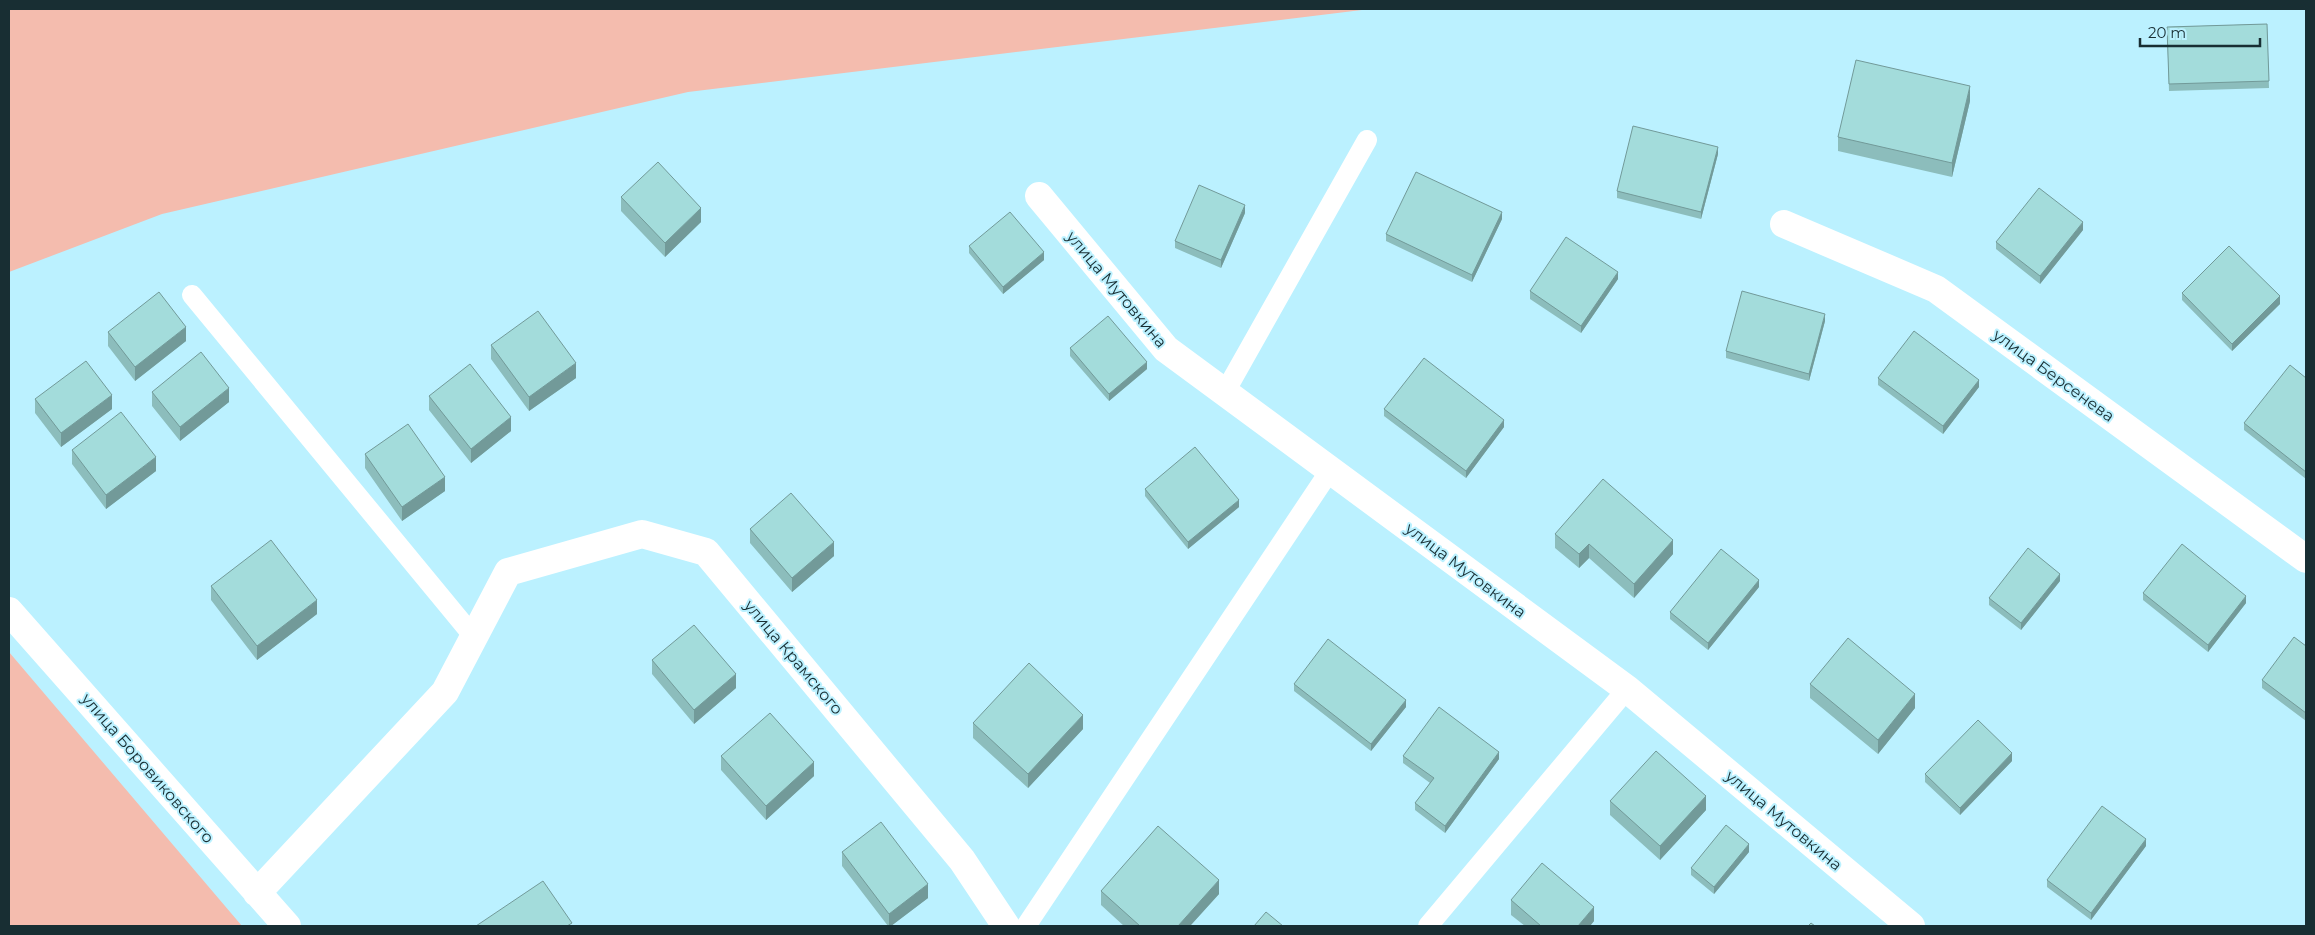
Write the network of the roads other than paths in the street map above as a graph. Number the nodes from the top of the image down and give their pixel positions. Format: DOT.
graph roads {
  1 [pos="1367,140"];
  2 [pos="1039,196"];
  3 [pos="1784,224"];
  4 [pos="192,295"];
  5 [pos="1225,392"];
  6 [pos="1331,469"];
  7 [pos="2306,559"];
  8 [pos="9,611"];
  9 [pos="474,637"];
  10 [pos="1627,690"];
  11 [pos="257,893"];
  12 [pos="286,926"];
  13 [pos="1006,926"];
  14 [pos="1026,926"];
  15 [pos="1428,926"];
  16 [pos="1911,926"];
  1 -- 5 [label="lane"];
  2 -- 5 [label="street, улица Мутовкина"];
  3 -- 7 [label="street, улица Берсенева"];
  4 -- 9 [label="lane"];
  5 -- 6 [label="street, улица Мутовкина"];
  6 -- 10 [label="street, улица Мутовкина"];
  6 -- 14 [label="lane"];
  8 -- 11 [label="street, улица Боровиковского"];
  9 -- 11 [label="street"];
  9 -- 13 [label="street, улица Крамского"];
  10 -- 15 [label="lane"];
  10 -- 16 [label="street, улица Мутовкина"];
  11 -- 12 [label="street, улица Боровиковского"];
}
